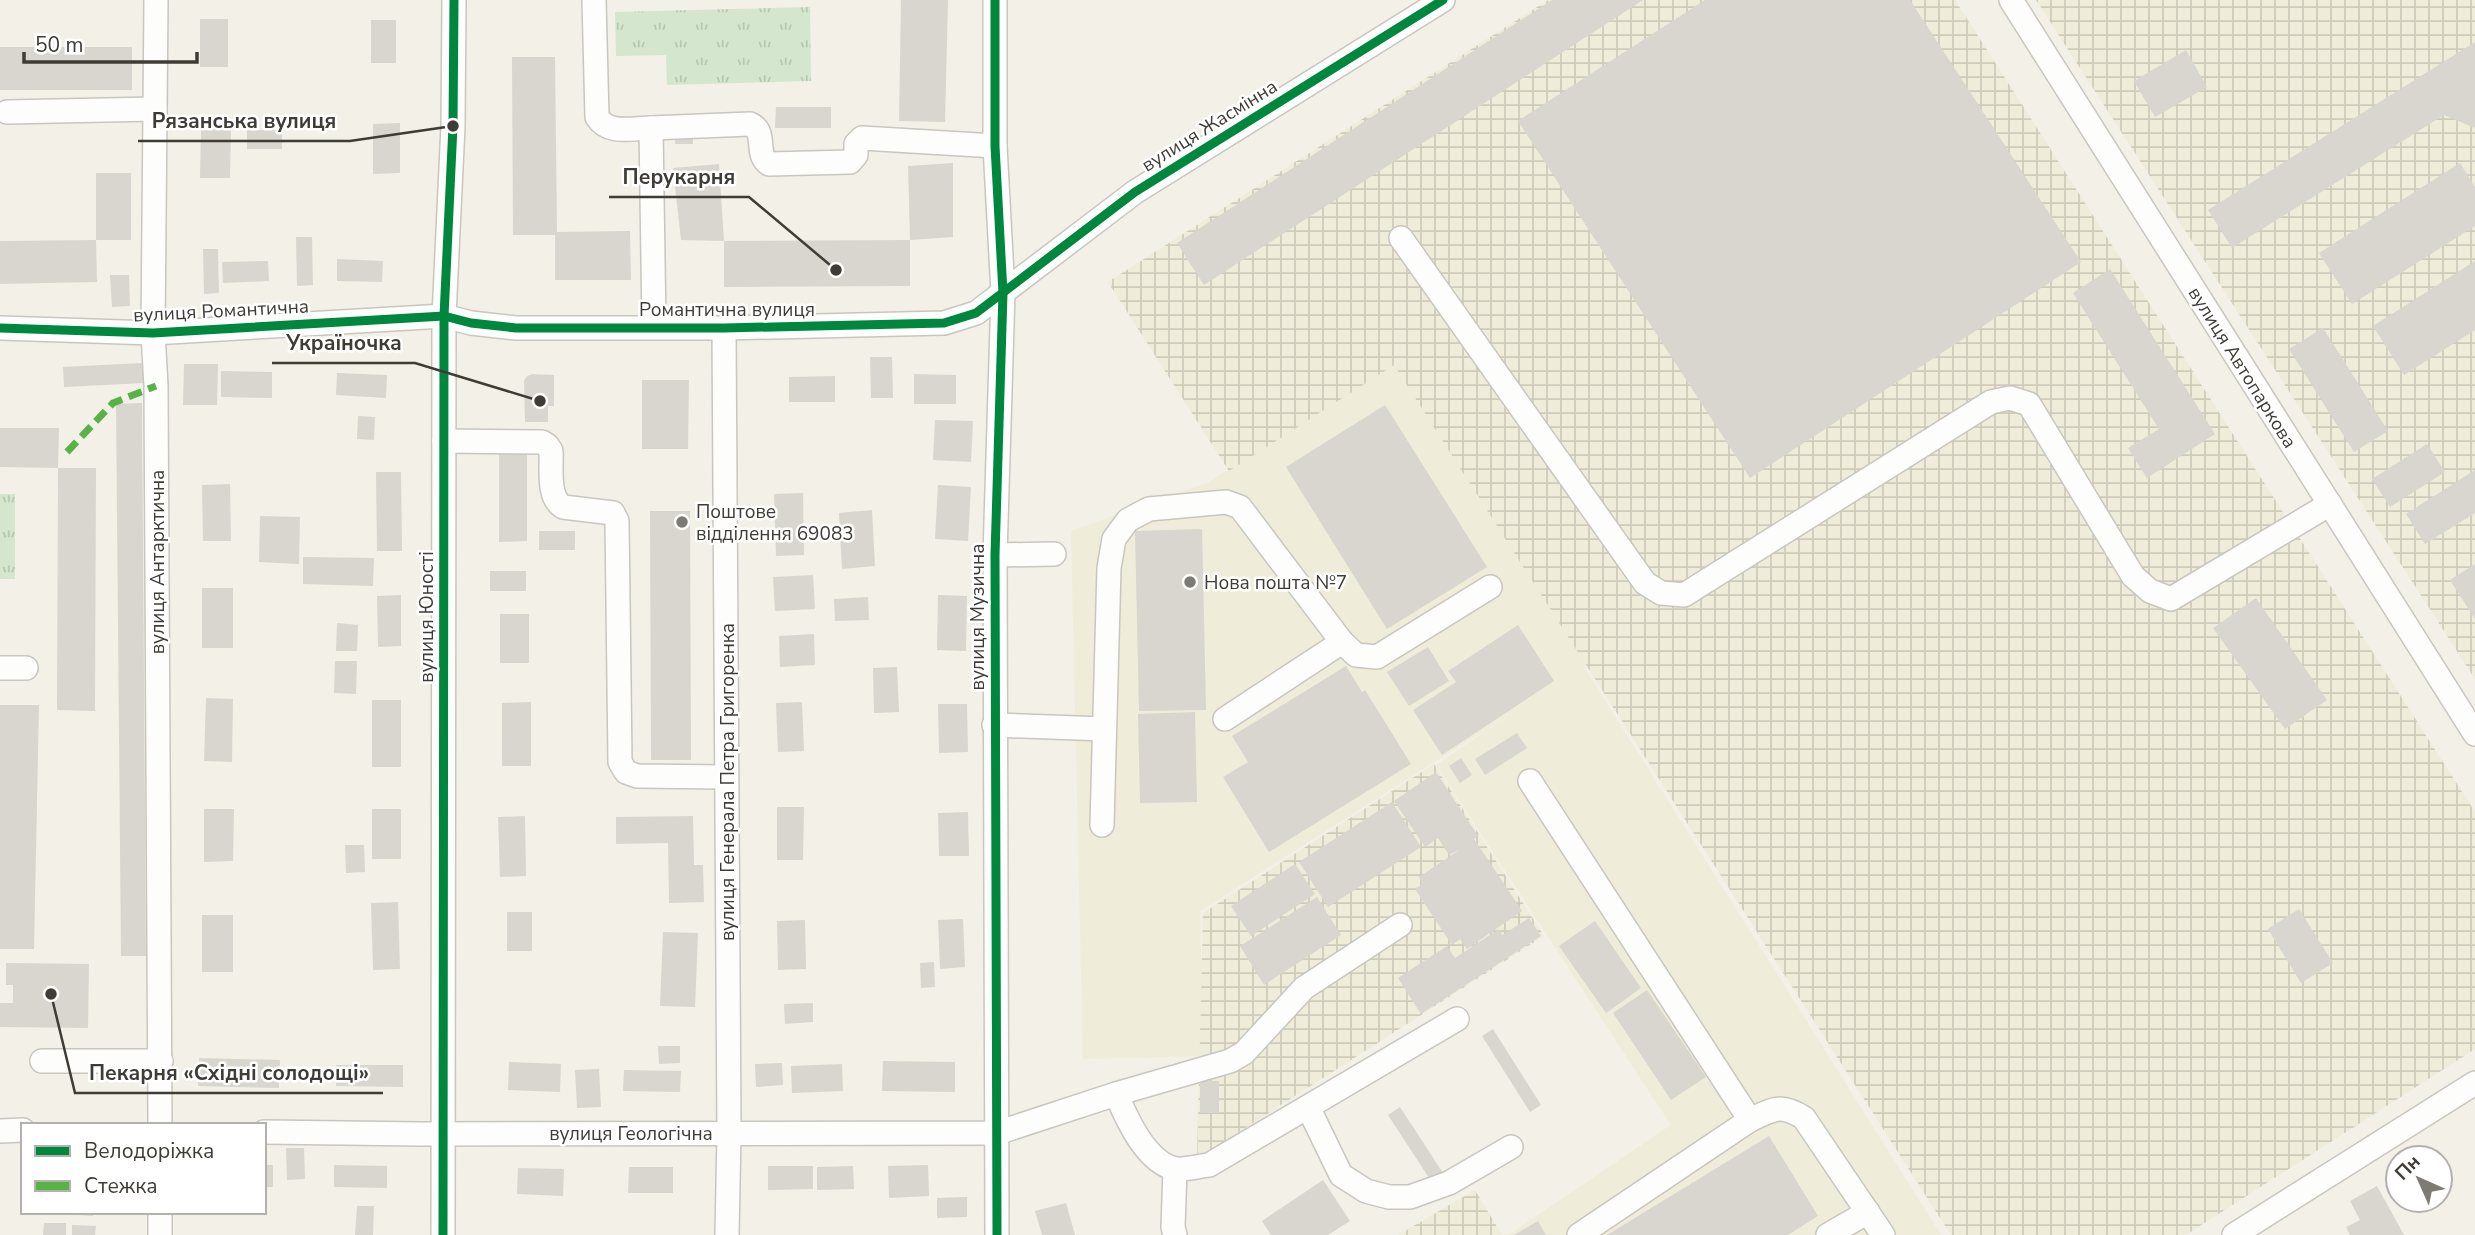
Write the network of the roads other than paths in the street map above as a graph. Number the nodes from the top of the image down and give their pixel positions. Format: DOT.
graph roads {
  1 [pos="156,0"];
  2 [pos="454,0"];
  3 [pos="594,0"];
  4 [pos="995,0"];
  5 [pos="1443,0"];
  6 [pos="2011,0"];
  7 [pos="155,109"];
  8 [pos="7,112"];
  9 [pos="651,128"];
  10 [pos="995,146"];
  11 [pos="1401,238"];
  12 [pos="1003,293"];
  13 [pos="444,316"];
  14 [pos="654,327"];
  15 [pos="0,328"];
  16 [pos="724,328"];
  17 [pos="153,333"];
  18 [pos="444,441"];
  19 [pos="2330,504"];
  20 [pos="1054,554"];
  21 [pos="995,555"];
  22 [pos="1490,587"];
  23 [pos="1342,642"];
  24 [pos="0,668"];
  25 [pos="26,668"];
  26 [pos="1225,719"];
  27 [pos="995,725"];
  28 [pos="1104,729"];
  29 [pos="2475,734"];
  30 [pos="726,777"];
  31 [pos="1530,781"];
  32 [pos="1102,825"];
  33 [pos="1400,925"];
  34 [pos="1457,1019"];
  35 [pos="42,1061"];
  36 [pos="161,1061"];
  37 [pos="2475,1083"];
  38 [pos="1116,1094"];
  39 [pos="1308,1107"];
  40 [pos="1750,1121"];
  41 [pos="160,1123"];
  42 [pos="0,1130"];
  43 [pos="21,1130"];
  44 [pos="266,1132"];
  45 [pos="444,1132"];
  46 [pos="729,1133"];
  47 [pos="997,1133"];
  48 [pos="1511,1147"];
  49 [pos="1175,1169"];
  50 [pos="1868,1212"];
  51 [pos="160,1214"];
  52 [pos="160,1235"];
  53 [pos="443,1235"];
  54 [pos="727,1235"];
  55 [pos="997,1235"];
  56 [pos="1175,1235"];
  57 [pos="1579,1235"];
  58 [pos="1828,1235"];
  59 [pos="1883,1235"];
  60 [pos="2234,1235"];
  1 -- 7 [label="street, вулиця Антарктична"];
  2 -- 13 [label="street, вулиця Юності"];
  3 -- 9 [label="street"];
  4 -- 10 [label="street, вулиця Музична"];
  5 -- 12 [label="street, вулиця Жасмінна"];
  6 -- 19 [label="street, вулиця Автопаркова"];
  7 -- 8 [label="street"];
  7 -- 17 [label="street, вулиця Антарктична"];
  9 -- 10 [label="street"];
  9 -- 14 [label="street"];
  10 -- 12 [label="street, вулиця Музична"];
  11 -- 19 [label="street"];
  12 -- 16 [label="street, Романтична вулиця"];
  12 -- 21 [label="street, вулиця Музична"];
  13 -- 14 [label="street, Романтична вулиця"];
  13 -- 17 [label="street, вулиця Романтична"];
  13 -- 18 [label="street, вулиця Юності"];
  14 -- 16 [label="street, Романтична вулиця"];
  15 -- 17 [label="street, вулиця Романтична"];
  16 -- 30 [label="street, вулиця Генерала Петра Григоренка"];
  17 -- 36 [label="street, вулиця Антарктична"];
  18 -- 30 [label="street"];
  18 -- 45 [label="street, вулиця Юності"];
  19 -- 29 [label="street, вулиця Автопаркова"];
  20 -- 21 [label="street"];
  21 -- 27 [label="street, вулиця Музична"];
  22 -- 23 [label="street"];
  23 -- 26 [label="street"];
  23 -- 28 [label="street"];
  24 -- 25 [label="street"];
  27 -- 28 [label="street"];
  27 -- 47 [label="street, вулиця Музична"];
  28 -- 32 [label="street"];
  30 -- 46 [label="street, вулиця Генерала Петра Григоренка"];
  31 -- 40 [label="street"];
  33 -- 38 [label="street, вулиця Геологічна"];
  34 -- 39 [label="street"];
  35 -- 36 [label="street"];
  36 -- 41 [label="street, вулиця Антарктична"];
  37 -- 60 [label="street"];
  38 -- 47 [label="street, вулиця Геологічна"];
  38 -- 49 [label="street"];
  39 -- 48 [label="street"];
  39 -- 49 [label="street"];
  40 -- 50 [label="street"];
  40 -- 57 [label="street"];
  42 -- 43 [label="street"];
  44 -- 45 [label="street, вулиця Геологічна"];
  45 -- 46 [label="street, вулиця Геологічна"];
  45 -- 53 [label="street, вулиця Юності"];
  46 -- 47 [label="street, вулиця Геологічна"];
  46 -- 54 [label="street, вулиця Генерала Петра Григоренка"];
  47 -- 55 [label="street, вулиця Музична"];
  49 -- 56 [label="street"];
  50 -- 58 [label="street"];
  50 -- 59 [label="street"];
  51 -- 52 [label="street"];
}
